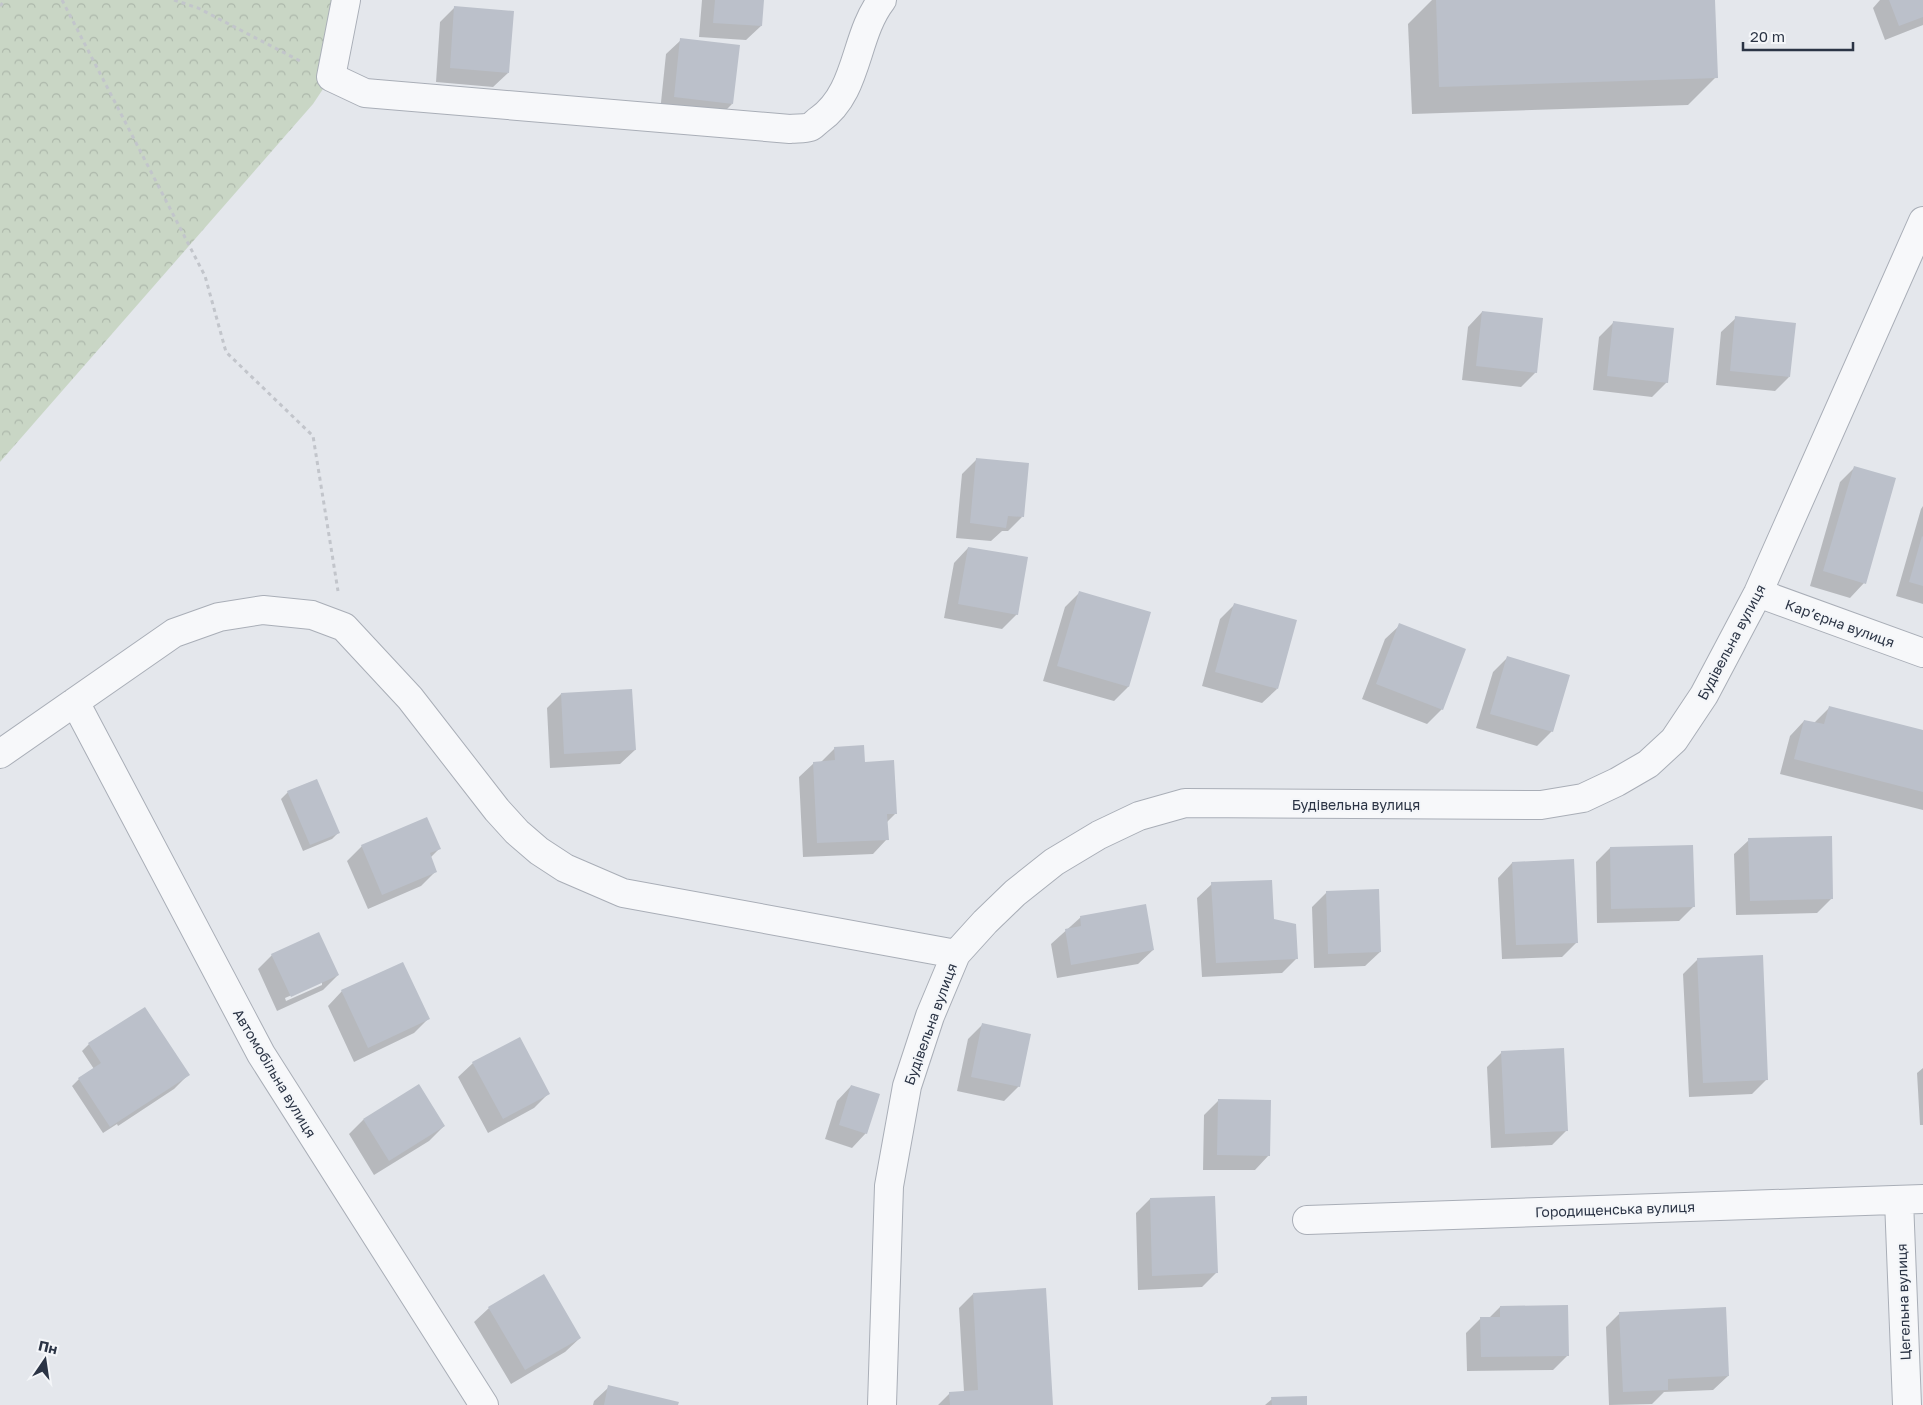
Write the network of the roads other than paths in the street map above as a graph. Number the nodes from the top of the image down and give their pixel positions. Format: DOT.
graph roads {
  1 [pos="346,0"];
  2 [pos="882,0"];
  3 [pos="1923,222"];
  4 [pos="1758,593"];
  5 [pos="1923,653"];
  6 [pos="75,702"];
  7 [pos="0,754"];
  8 [pos="956,954"];
  9 [pos="1911,1199"];
  10 [pos="1307,1220"];
  11 [pos="484,1405"];
  12 [pos="882,1405"];
  13 [pos="1907,1405"];
  1 -- 2 [label="street"];
  3 -- 4 [label="street, Будівельна вулиця"];
  4 -- 5 [label="street, Карʼєрна вулиця"];
  4 -- 8 [label="street, Будівельна вулиця"];
  6 -- 7 [label="street"];
  6 -- 8 [label="street"];
  6 -- 11 [label="street, Автомобільна вулиця"];
  8 -- 12 [label="street, Будівельна вулиця"];
  9 -- 10 [label="street, Городищенська вулиця"];
  9 -- 13 [label="street, Цегельна вулиця"];
}
